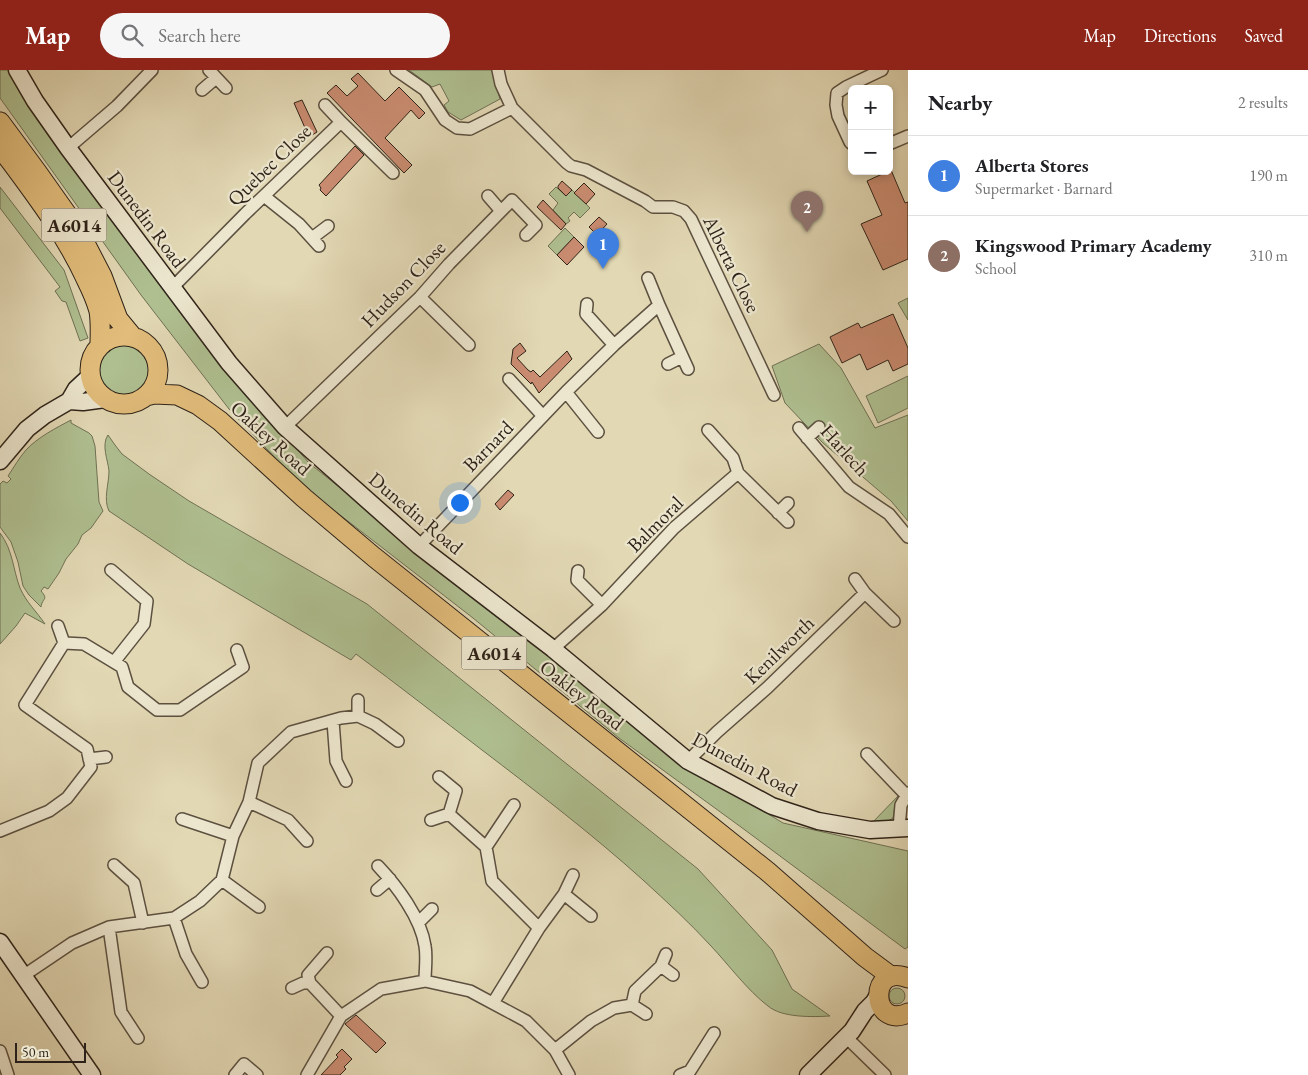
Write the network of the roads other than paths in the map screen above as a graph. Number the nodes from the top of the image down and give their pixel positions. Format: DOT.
graph roads {
  1 [pos="17,70"];
  2 [pos="152,70"];
  3 [pos="396,70"];
  4 [pos="498,70"];
  5 [pos="882,70"];
  6 [pos="213,74"];
  7 [pos="226,88"];
  8 [pos="202,90"];
  9 [pos="325,104"];
  10 [pos="512,108"];
  11 [pos="0,122"];
  12 [pos="341,122"];
  13 [pos="908,136"];
  14 [pos="848,138"];
  15 [pos="893,142"];
  16 [pos="0,147"];
  17 [pos="68,148"];
  18 [pos="393,173"];
  19 [pos="264,196"];
  20 [pos="488,196"];
  21 [pos="502,211"];
  22 [pos="328,226"];
  23 [pos="526,235"];
  24 [pos="648,278"];
  25 [pos="172,288"];
  26 [pos="420,297"];
  27 [pos="587,304"];
  28 [pos="659,305"];
  29 [pos="132,336"];
  30 [pos="469,345"];
  31 [pos="614,345"];
  32 [pos="100,346"];
  33 [pos="682,357"];
  34 [pos="668,364"];
  35 [pos="158,365"];
  36 [pos="688,369"];
  37 [pos="90,376"];
  38 [pos="509,379"];
  39 [pos="566,392"];
  40 [pos="177,395"];
  41 [pos="774,395"];
  42 [pos="146,396"];
  43 [pos="105,398"];
  44 [pos="69,401"];
  45 [pos="543,416"];
  46 [pos="819,426"];
  47 [pos="285,427"];
  48 [pos="799,428"];
  49 [pos="708,430"];
  50 [pos="598,432"];
  51 [pos="807,438"];
  52 [pos="1,459"];
  53 [pos="738,473"];
  54 [pos="788,503"];
  55 [pos="778,513"];
  56 [pos="788,522"];
  57 [pos="908,537"];
  58 [pos="419,546"];
  59 [pos="111,570"];
  60 [pos="578,571"];
  61 [pos="855,579"];
  62 [pos="865,592"];
  63 [pos="602,605"];
  64 [pos="894,621"];
  65 [pos="58,626"];
  66 [pos="64,642"];
  67 [pos="553,649"];
  68 [pos="236,650"];
  69 [pos="114,662"];
  70 [pos="358,700"];
  71 [pos="358,716"];
  72 [pos="333,720"];
  73 [pos="398,740"];
  74 [pos="106,757"];
  75 [pos="90,759"];
  76 [pos="688,761"];
  77 [pos="869,761"];
  78 [pos="439,777"];
  79 [pos="346,781"];
  80 [pos="907,794"];
  81 [pos="249,802"];
  82 [pos="514,805"];
  83 [pos="449,814"];
  84 [pos="182,819"];
  85 [pos="431,820"];
  86 [pos="904,828"];
  87 [pos="0,831"];
  88 [pos="233,836"];
  89 [pos="308,841"];
  90 [pos="486,847"];
  91 [pos="114,865"];
  92 [pos="378,866"];
  93 [pos="572,875"];
  94 [pos="390,878"];
  95 [pos="222,880"];
  96 [pos="377,890"];
  97 [pos="564,894"];
  98 [pos="259,907"];
  99 [pos="432,909"];
  100 [pos="591,916"];
  101 [pos="174,918"];
  102 [pos="419,922"];
  103 [pos="143,923"];
  104 [pos="109,927"];
  105 [pos="539,928"];
  106 [pos="0,942"];
  107 [pos="327,953"];
  108 [pos="666,954"];
  109 [pos="660,966"];
  110 [pos="673,975"];
  111 [pos="24,976"];
  112 [pos="895,981"];
  113 [pos="202,982"];
  114 [pos="425,982"];
  115 [pos="310,983"];
  116 [pos="292,988"];
  117 [pos="493,1002"];
  118 [pos="632,1005"];
  119 [pos="646,1014"];
  120 [pos="901,1015"];
  121 [pos="341,1016"];
  122 [pos="714,1033"];
  123 [pos="849,1034"];
  124 [pos="138,1038"];
  125 [pos="555,1050"];
  126 [pos="0,1051"];
  127 [pos="88,1074"];
  128 [pos="8,1075"];
  129 [pos="236,1075"];
  130 [pos="257,1075"];
  131 [pos="307,1075"];
  132 [pos="569,1075"];
  133 [pos="680,1075"];
  134 [pos="808,1075"];
  135 [pos="885,1075"];
  1 -- 17 [label="street, Dunedin Road"];
  2 -- 17 [label="street"];
  3 -- 10 [label="street"];
  4 -- 10 [label="street, Alberta Close"];
  5 -- 14 [label="street"];
  6 -- 7 [label="street"];
  6 -- 8 [label="street"];
  9 -- 12 [label="street"];
  10 -- 41 [label="street, Alberta Close"];
  11 -- 29 [label="main road, A6014"];
  12 -- 18 [label="street, Quebec Close"];
  12 -- 19 [label="street, Quebec Close"];
  13 -- 15 [label="street"];
  16 -- 32 [label="main road, A6014"];
  17 -- 25 [label="street, Dunedin Road"];
  19 -- 22 [label="street"];
  19 -- 25 [label="street, Quebec Close"];
  20 -- 21 [label="street"];
  21 -- 23 [label="street"];
  21 -- 26 [label="street, Hudson Close"];
  24 -- 28 [label="street"];
  25 -- 47 [label="street, Dunedin Road"];
  26 -- 30 [label="street"];
  26 -- 47 [label="street, Hudson Close"];
  27 -- 31 [label="street"];
  28 -- 31 [label="street, Barnard"];
  28 -- 33 [label="street"];
  29 -- 32 [label="main road"];
  29 -- 35 [label="main road"];
  31 -- 39 [label="street, Barnard"];
  32 -- 37 [label="main road"];
  33 -- 34 [label="street"];
  33 -- 36 [label="street"];
  35 -- 40 [label="main road"];
  35 -- 42 [label="main road"];
  37 -- 43 [label="main road"];
  37 -- 44 [label="street"];
  38 -- 45 [label="street, Barnard"];
  39 -- 45 [label="street, Barnard"];
  39 -- 50 [label="street"];
  40 -- 42 [label="main road, Oakley Road"];
  40 -- 112 [label="main road, Oakley Road / A6014"];
  42 -- 43 [label="main road"];
  43 -- 44 [label="street"];
  44 -- 52 [label="street"];
  45 -- 58 [label="street, Barnard"];
  46 -- 51 [label="street"];
  47 -- 58 [label="street, Dunedin Road"];
  48 -- 51 [label="street, Harlech"];
  49 -- 53 [label="street"];
  51 -- 57 [label="street, Harlech"];
  53 -- 55 [label="street"];
  53 -- 63 [label="street, Balmoral"];
  54 -- 55 [label="street"];
  55 -- 56 [label="street"];
  58 -- 67 [label="street, Dunedin Road"];
  59 -- 69 [label="street"];
  60 -- 63 [label="street"];
  61 -- 62 [label="street"];
  62 -- 64 [label="street"];
  62 -- 76 [label="street, Kenilworth"];
  63 -- 67 [label="street, Balmoral"];
  65 -- 66 [label="street"];
  66 -- 69 [label="street"];
  66 -- 75 [label="street"];
  67 -- 76 [label="street, Dunedin Road"];
  68 -- 69 [label="street"];
  70 -- 71 [label="street"];
  71 -- 72 [label="street"];
  71 -- 73 [label="street"];
  72 -- 79 [label="street"];
  72 -- 81 [label="street"];
  74 -- 75 [label="street"];
  75 -- 87 [label="street"];
  76 -- 86 [label="street, Dunedin Road"];
  77 -- 80 [label="street"];
  78 -- 83 [label="street"];
  80 -- 86 [label="street"];
  81 -- 88 [label="street"];
  81 -- 89 [label="street"];
  82 -- 90 [label="street"];
  83 -- 85 [label="street"];
  83 -- 90 [label="street"];
  84 -- 88 [label="street"];
  88 -- 95 [label="street"];
  90 -- 105 [label="street"];
  91 -- 103 [label="street"];
  92 -- 94 [label="street"];
  93 -- 97 [label="street"];
  94 -- 96 [label="street"];
  94 -- 102 [label="street"];
  95 -- 98 [label="street"];
  95 -- 101 [label="street"];
  97 -- 100 [label="street"];
  97 -- 105 [label="street"];
  99 -- 102 [label="street"];
  101 -- 103 [label="street"];
  101 -- 113 [label="street"];
  102 -- 114 [label="street"];
  103 -- 104 [label="street"];
  104 -- 111 [label="street"];
  104 -- 124 [label="street"];
  105 -- 117 [label="street"];
  106 -- 111 [label="street"];
  107 -- 115 [label="street"];
  108 -- 109 [label="street"];
  109 -- 110 [label="street"];
  109 -- 118 [label="street"];
  111 -- 127 [label="street"];
  112 -- 120 [label="main road, Oakley Road / A6014"];
  112 -- 123 [label="street"];
  114 -- 117 [label="street"];
  114 -- 121 [label="street"];
  115 -- 116 [label="street"];
  115 -- 121 [label="street"];
  117 -- 125 [label="street"];
  118 -- 119 [label="street"];
  118 -- 125 [label="street"];
  120 -- 123 [label="street"];
  121 -- 131 [label="street"];
  122 -- 133 [label="street"];
  123 -- 134 [label="street"];
  123 -- 135 [label="street"];
  125 -- 132 [label="street"];
  126 -- 128 [label="street"];
  129 -- 130 [label="street"];
}
